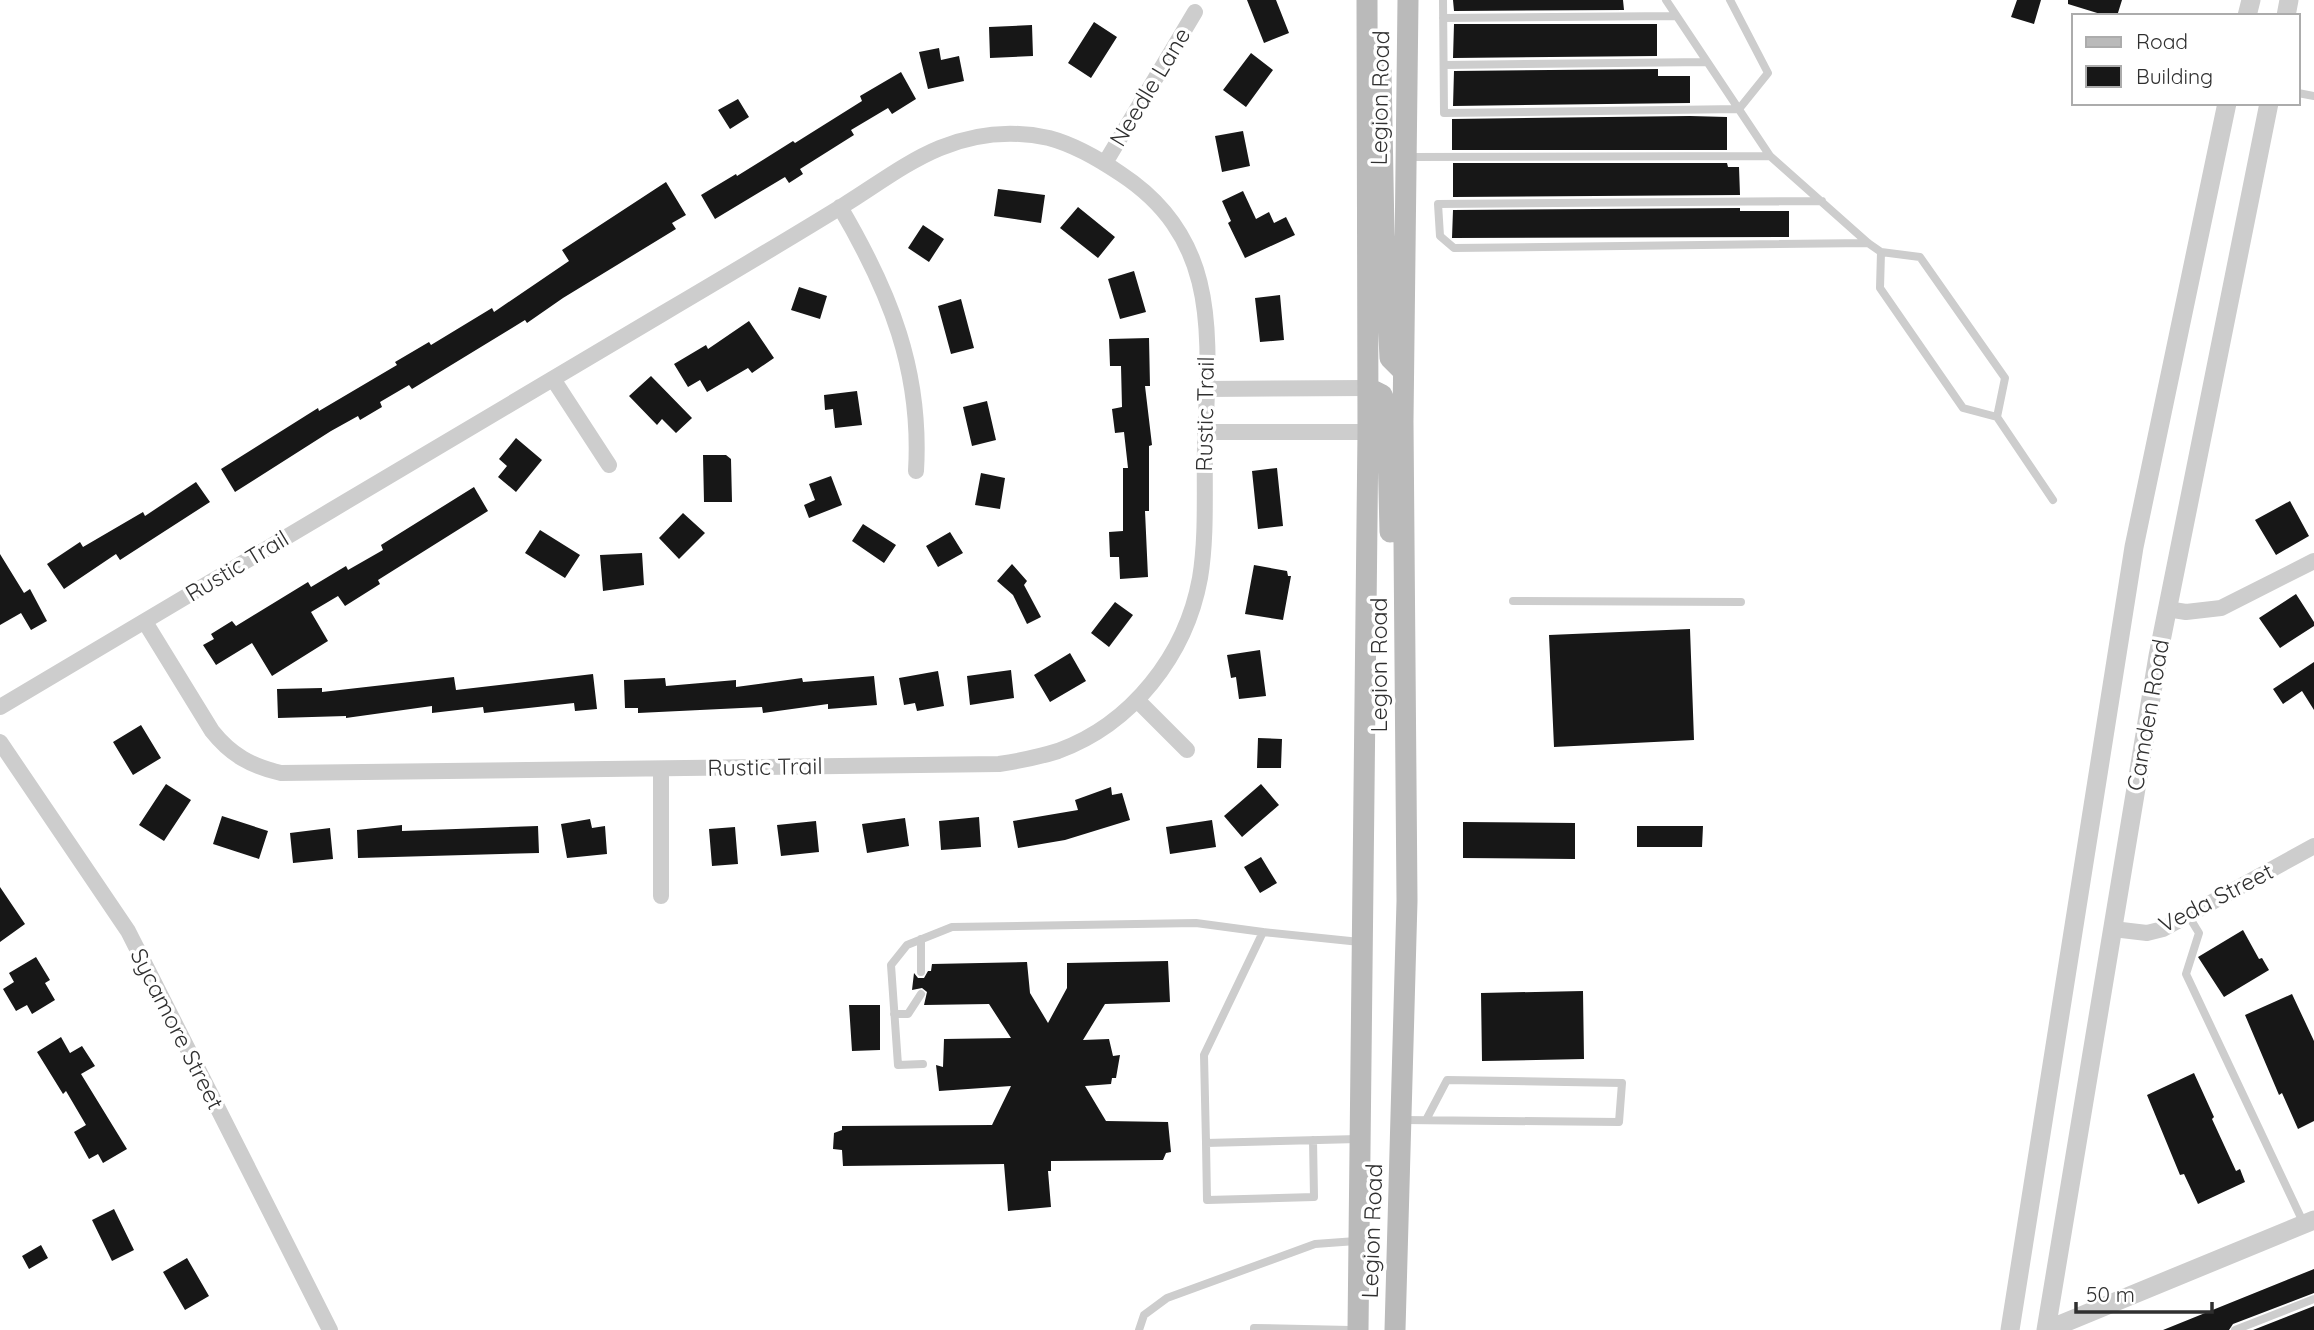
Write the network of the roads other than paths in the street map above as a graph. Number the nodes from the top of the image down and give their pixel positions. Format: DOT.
graph roads {
  1 [pos="1408,0"];
  2 [pos="1443,0"];
  3 [pos="1666,0"];
  4 [pos="1730,0"];
  5 [pos="1367,8"];
  6 [pos="1195,12"];
  7 [pos="1676,16"];
  8 [pos="1443,18"];
  9 [pos="1707,62"];
  10 [pos="1444,65"];
  11 [pos="2227,105"];
  12 [pos="2269,105"];
  13 [pos="1739,109"];
  14 [pos="1770,156"];
  15 [pos="1406,157"];
  16 [pos="1105,163"];
  17 [pos="1822,201"];
  18 [pos="840,207"];
  19 [pos="1868,243"];
  20 [pos="1881,252"];
  21 [pos="1404,372"];
  22 [pos="553,379"];
  23 [pos="1368,388"];
  24 [pos="1206,389"];
  25 [pos="1997,417"];
  26 [pos="1205,432"];
  27 [pos="1368,432"];
  28 [pos="609,465"];
  29 [pos="916,471"];
  30 [pos="2053,500"];
  31 [pos="2314,561"];
  32 [pos="1513,601"];
  33 [pos="1741,602"];
  34 [pos="1405,604"];
  35 [pos="2167,609"];
  36 [pos="145,622"];
  37 [pos="1138,700"];
  38 [pos="0,707"];
  39 [pos="0,742"];
  40 [pos="1186,750"];
  41 [pos="661,769"];
  42 [pos="2314,846"];
  43 [pos="662,896"];
  44 [pos="2188,915"];
  45 [pos="2113,929"];
  46 [pos="1263,932"];
  47 [pos="921,939"];
  48 [pos="1363,943"];
  49 [pos="921,972"];
  50 [pos="921,994"];
  51 [pos="894,1014"];
  52 [pos="923,1065"];
  53 [pos="1401,1120"];
  54 [pos="1426,1121"];
  55 [pos="1361,1138"];
  56 [pos="1313,1140"];
  57 [pos="1206,1143"];
  58 [pos="2309,1222"];
  59 [pos="1359,1241"];
  60 [pos="2314,1298"];
  61 [pos="330,1330"];
  62 [pos="1139,1330"];
  63 [pos="1254,1330"];
  64 [pos="1307,1330"];
  65 [pos="1331,1330"];
  66 [pos="1350,1330"];
  67 [pos="1358,1330"];
  68 [pos="1395,1330"];
  69 [pos="2010,1330"];
  70 [pos="2046,1330"];
  71 [pos="2235,1330"];
  1 -- 15 [label="main road, Legion Road"];
  2 -- 8 [label="lane"];
  3 -- 7 [label="lane"];
  4 -- 13 [label="lane"];
  5 -- 21 [label="main road"];
  5 -- 23 [label="main road, Legion Road"];
  6 -- 16 [label="street, Needle Lane"];
  7 -- 8 [label="lane"];
  7 -- 9 [label="lane"];
  8 -- 10 [label="lane"];
  9 -- 10 [label="lane"];
  9 -- 13 [label="lane"];
  10 -- 13 [label="lane"];
  11 -- 69 [label="street, Camden Road"];
  12 -- 35 [label="street, Camden Road"];
  13 -- 14 [label="lane"];
  14 -- 15 [label="lane"];
  14 -- 17 [label="lane"];
  15 -- 21 [label="main road, Legion Road"];
  16 -- 18 [label="street, Rustic Trail"];
  16 -- 24 [label="street, Rustic Trail"];
  17 -- 19 [label="lane"];
  17 -- 19 [label="lane"];
  18 -- 22 [label="street, Rustic Trail"];
  18 -- 29 [label="street"];
  19 -- 20 [label="lane"];
  20 -- 25 [label="lane"];
  20 -- 25 [label="lane"];
  21 -- 34 [label="main road, Legion Road"];
  22 -- 28 [label="street"];
  22 -- 36 [label="street, Rustic Trail"];
  23 -- 24 [label="street"];
  23 -- 27 [label="main road, Legion Road"];
  23 -- 34 [label="main road"];
  24 -- 26 [label="street, Rustic Trail"];
  25 -- 30 [label="lane"];
  26 -- 27 [label="street"];
  26 -- 37 [label="street, Rustic Trail"];
  27 -- 48 [label="main road, Legion Road"];
  31 -- 35 [label="street"];
  32 -- 33 [label="lane"];
  34 -- 53 [label="main road, Legion Road"];
  35 -- 45 [label="street, Camden Road"];
  36 -- 38 [label="street, Rustic Trail"];
  36 -- 41 [label="street, Rustic Trail"];
  37 -- 40 [label="street"];
  37 -- 41 [label="street, Rustic Trail"];
  39 -- 61 [label="street, Sycamore Street"];
  41 -- 43 [label="street"];
  42 -- 44 [label="street, Veda Street"];
  44 -- 45 [label="street, Veda Street"];
  44 -- 58 [label="lane"];
  45 -- 70 [label="street, Camden Road"];
  46 -- 47 [label="lane"];
  46 -- 48 [label="lane"];
  46 -- 57 [label="lane"];
  47 -- 49 [label="lane"];
  47 -- 51 [label="lane"];
  48 -- 55 [label="main road, Legion Road"];
  50 -- 51 [label="lane"];
  51 -- 52 [label="lane"];
  53 -- 54 [label="lane"];
  53 -- 68 [label="main road, Legion Road"];
  54 -- 54 [label="lane"];
  55 -- 56 [label="lane"];
  55 -- 59 [label="main road, Legion Road"];
  56 -- 57 [label="lane"];
  56 -- 57 [label="lane"];
  58 -- 70 [label="street"];
  59 -- 62 [label="lane"];
  59 -- 67 [label="main road, Legion Road"];
  60 -- 71 [label="lane"];
  63 -- 64 [label="lane"];
  64 -- 65 [label="lane"];
  65 -- 66 [label="lane"];
}
